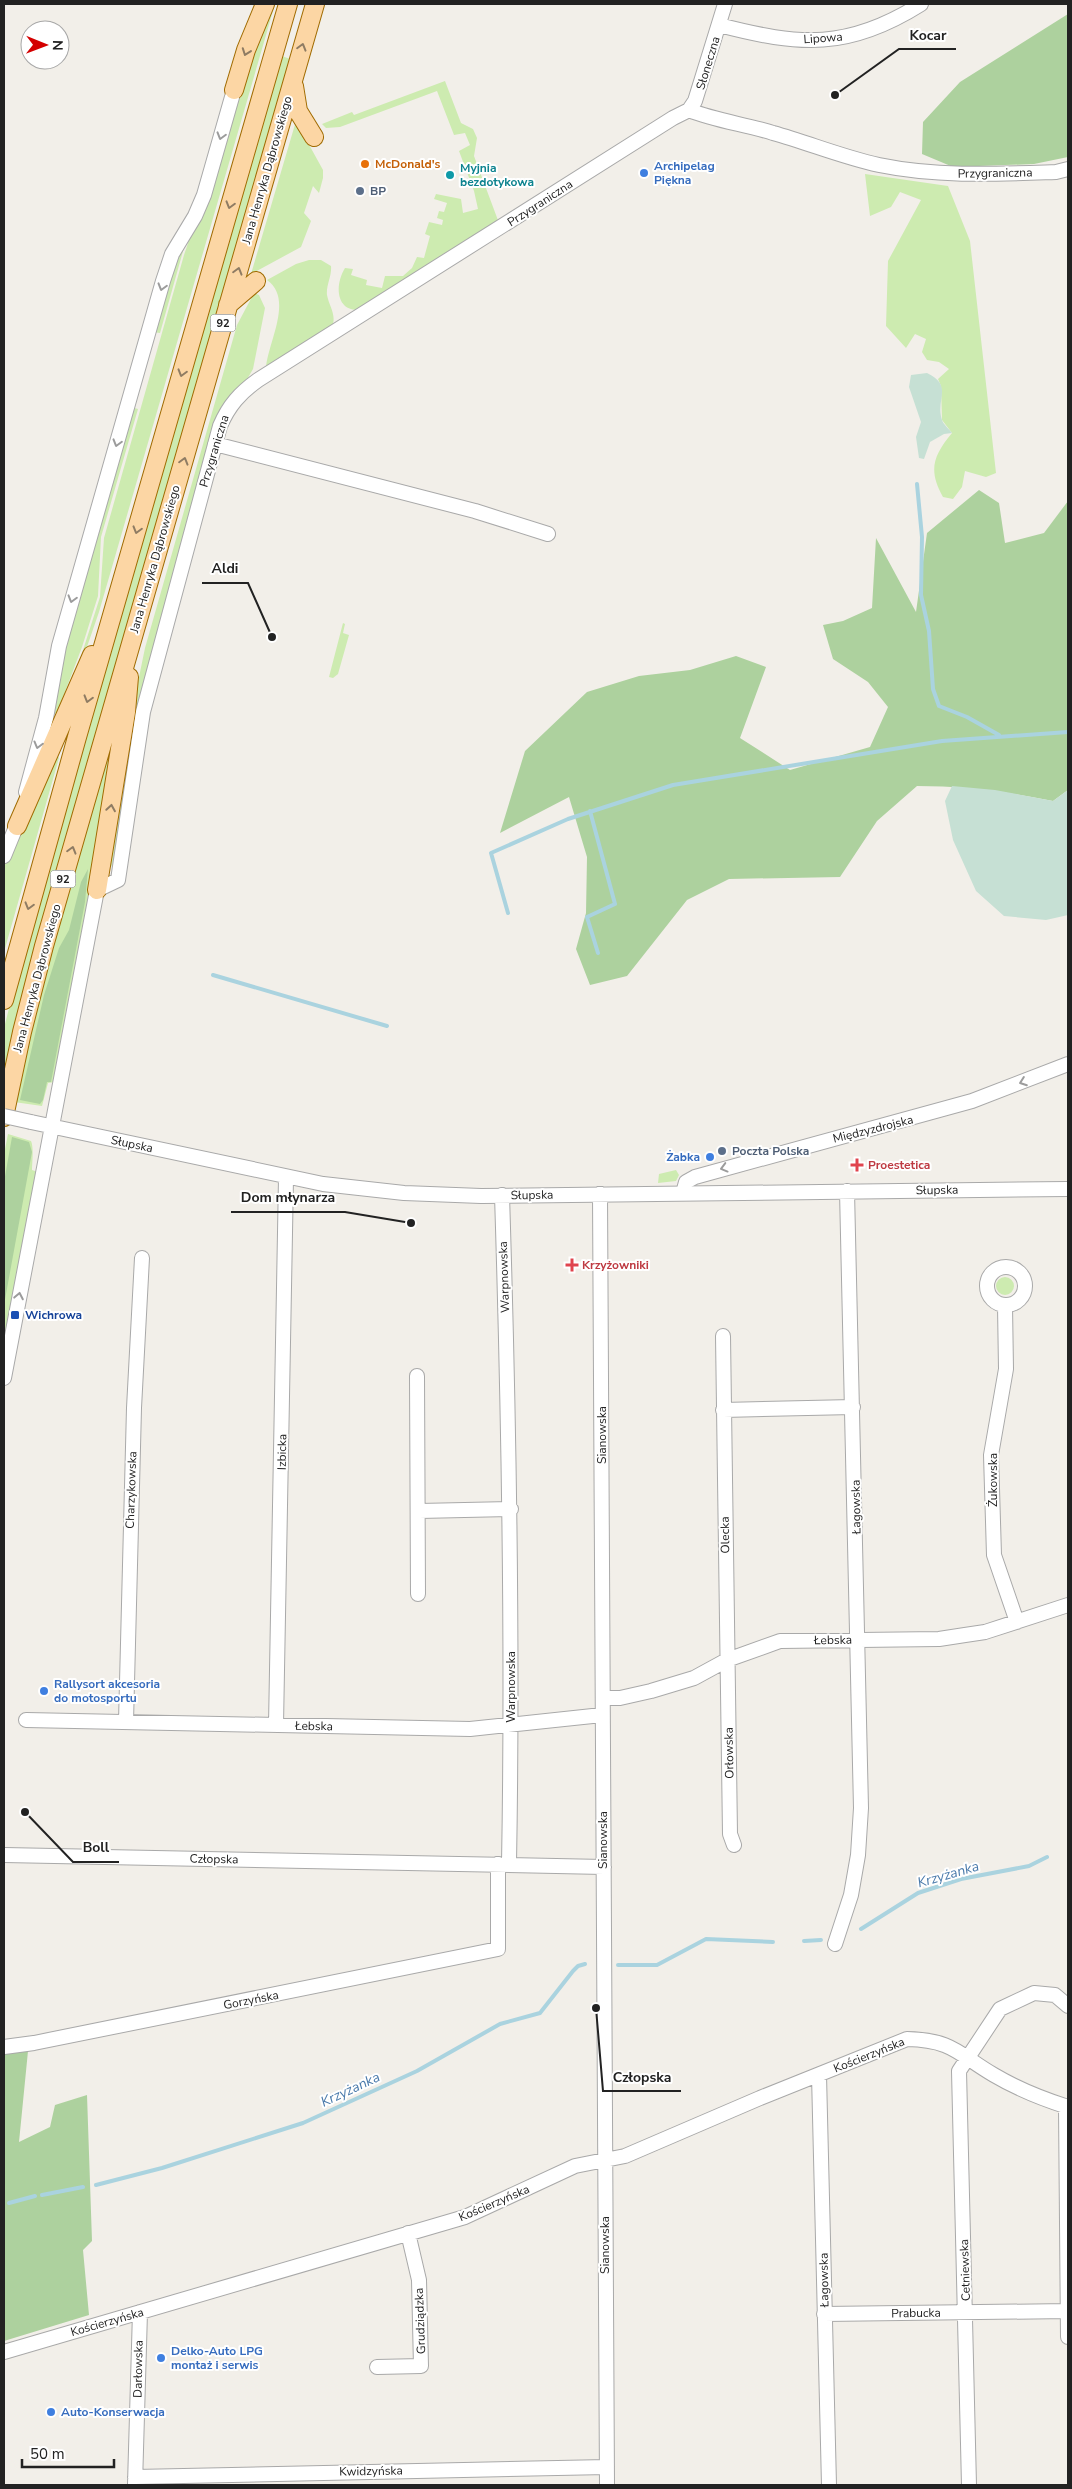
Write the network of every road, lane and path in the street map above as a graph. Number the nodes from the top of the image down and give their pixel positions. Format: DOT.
graph roads {
  1 [pos="265,4"];
  2 [pos="315,4"];
  3 [pos="725,4"];
  4 [pos="921,4"];
  5 [pos="288,5"];
  6 [pos="719,25"];
  7 [pos="294,77"];
  8 [pos="234,90"];
  9 [pos="689,110"];
  10 [pos="314,137"];
  11 [pos="1068,169"];
  12 [pos="256,281"];
  13 [pos="228,305"];
  14 [pos="215,444"];
  15 [pos="548,534"];
  16 [pos="116,602"];
  17 [pos="131,642"];
  18 [pos="17,826"];
  19 [pos="4,856"];
  20 [pos="97,890"];
  21 [pos="4,1000"];
  22 [pos="1068,1064"];
  23 [pos="4,1117"];
  24 [pos="53,1127"];
  25 [pos="286,1178"];
  26 [pos="1068,1189"];
  27 [pos="847,1191"];
  28 [pos="683,1193"];
  29 [pos="600,1194"];
  30 [pos="502,1195"];
  31 [pos="142,1258"];
  32 [pos="1005,1306"];
  33 [pos="723,1336"];
  34 [pos="417,1376"];
  35 [pos="4,1378"];
  36 [pos="853,1407"];
  37 [pos="723,1410"];
  38 [pos="511,1509"];
  39 [pos="419,1511"];
  40 [pos="418,1594"];
  41 [pos="1068,1605"];
  42 [pos="1017,1622"];
  43 [pos="858,1640"];
  44 [pos="727,1660"];
  45 [pos="603,1698"];
  46 [pos="602,1715"];
  47 [pos="26,1720"];
  48 [pos="126,1722"];
  49 [pos="511,1724"];
  50 [pos="276,1725"];
  51 [pos="734,1845"];
  52 [pos="4,1855"];
  53 [pos="504,1864"];
  54 [pos="604,1867"];
  55 [pos="835,1944"];
  56 [pos="498,1949"];
  57 [pos="1068,2006"];
  58 [pos="4,2047"];
  59 [pos="969,2058"];
  60 [pos="819,2075"];
  61 [pos="1067,2106"];
  62 [pos="604,2161"];
  63 [pos="408,2233"];
  64 [pos="1067,2242"];
  65 [pos="1068,2311"];
  66 [pos="140,2312"];
  67 [pos="966,2312"];
  68 [pos="824,2314"];
  69 [pos="1068,2337"];
  70 [pos="4,2352"];
  71 [pos="377,2367"];
  72 [pos="607,2467"];
  73 [pos="135,2481"];
  74 [pos="607,2485"];
  75 [pos="829,2485"];
  76 [pos="969,2485"];
  1 -- 8 [label="main road, one-way"];
  7 -- 2 [label="main road, Jana Henryka Dąbrowskiego / 92, one-way"];
  3 -- 6 [label="street, Słoneczna"];
  4 -- 6 [label="street, Lipowa"];
  5 -- 16 [label="main road, Jana Henryka Dąbrowskiego / 92, one-way"];
  6 -- 9 [label="street, Słoneczna"];
  7 -- 10 [label="main road"];
  13 -- 7 [label="main road, Jana Henryka Dąbrowskiego / 92, one-way"];
  8 -- 18 [label="street, one-way"];
  9 -- 11 [label="street, Przygraniczna"];
  9 -- 14 [label="street, Przygraniczna"];
  12 -- 13 [label="main road"];
  17 -- 13 [label="main road, Jana Henryka Dąbrowskiego / 92, one-way"];
  14 -- 15 [label="street"];
  14 -- 20 [label="street, Przygraniczna"];
  16 -- 18 [label="main road"];
  16 -- 21 [label="main road, Jana Henryka Dąbrowskiego / 92, one-way"];
  20 -- 17 [label="main road, one-way"];
  23 -- 17 [label="main road, Jana Henryka Dąbrowskiego / 92, one-way"];
  18 -- 19 [label="street"];
  20 -- 24 [label="street"];
  22 -- 28 [label="street, Międzyzdrojska, one-way"];
  23 -- 24 [label="street, Słupska, bridge"];
  24 -- 25 [label="street, Słupska"];
  35 -- 24 [label="street, one-way"];
  25 -- 30 [label="street, Słupska"];
  25 -- 50 [label="street, Izbicka"];
  26 -- 27 [label="street, Słupska"];
  27 -- 28 [label="street, Słupska"];
  27 -- 36 [label="street, Łagowska"];
  28 -- 29 [label="street, Słupska"];
  29 -- 30 [label="street, Słupska"];
  29 -- 45 [label="street, Sianowska"];
  30 -- 38 [label="street, Warpnowska"];
  31 -- 48 [label="street, Charzykowska"];
  32 -- 42 [label="street, Żukowska"];
  33 -- 37 [label="street, Olecka"];
  34 -- 39 [label="street"];
  36 -- 37 [label="street"];
  36 -- 43 [label="street, Łagowska"];
  37 -- 44 [label="street, Olecka"];
  38 -- 39 [label="street"];
  38 -- 49 [label="street, Warpnowska"];
  39 -- 40 [label="street"];
  41 -- 42 [label="street, Łebska"];
  42 -- 43 [label="street, Łebska"];
  43 -- 44 [label="street, Łebska"];
  43 -- 55 [label="street, Łagowska"];
  44 -- 45 [label="street, Łebska"];
  44 -- 51 [label="street, Orłowska"];
  45 -- 46 [label="street, Sianowska"];
  46 -- 49 [label="street, Łebska"];
  46 -- 54 [label="street, Sianowska"];
  47 -- 48 [label="street, Łebska"];
  48 -- 50 [label="street, Łebska"];
  49 -- 50 [label="street, Łebska"];
  49 -- 53 [label="street, Warpnowska"];
  52 -- 53 [label="street, Człopska"];
  53 -- 54 [label="street, Człopska"];
  53 -- 56 [label="street, Warpnowska"];
  54 -- 62 [label="street, Sianowska"];
  56 -- 58 [label="street, Gorzyńska"];
  57 -- 59 [label="street"];
  59 -- 60 [label="street, Kościerzyńska"];
  59 -- 61 [label="street, Kościerzyńska"];
  59 -- 67 [label="street, Cetniewska"];
  60 -- 62 [label="street, Kościerzyńska"];
  60 -- 68 [label="street, Łagowska"];
  61 -- 64 [label="street"];
  62 -- 63 [label="street, Kościerzyńska"];
  62 -- 72 [label="street, Sianowska"];
  63 -- 66 [label="street, Kościerzyńska"];
  63 -- 71 [label="street, Grudziądzka"];
  64 -- 65 [label="street"];
  65 -- 67 [label="street, Prabucka"];
  65 -- 69 [label="street"];
  66 -- 70 [label="street, Kościerzyńska"];
  66 -- 73 [label="street, Darłowska"];
  67 -- 68 [label="street, Prabucka"];
  67 -- 76 [label="street, Cetniewska"];
  68 -- 75 [label="street, Łagowska"];
  72 -- 73 [label="street, Kwidzyńska"];
  72 -- 74 [label="street, Sianowska"];
}
